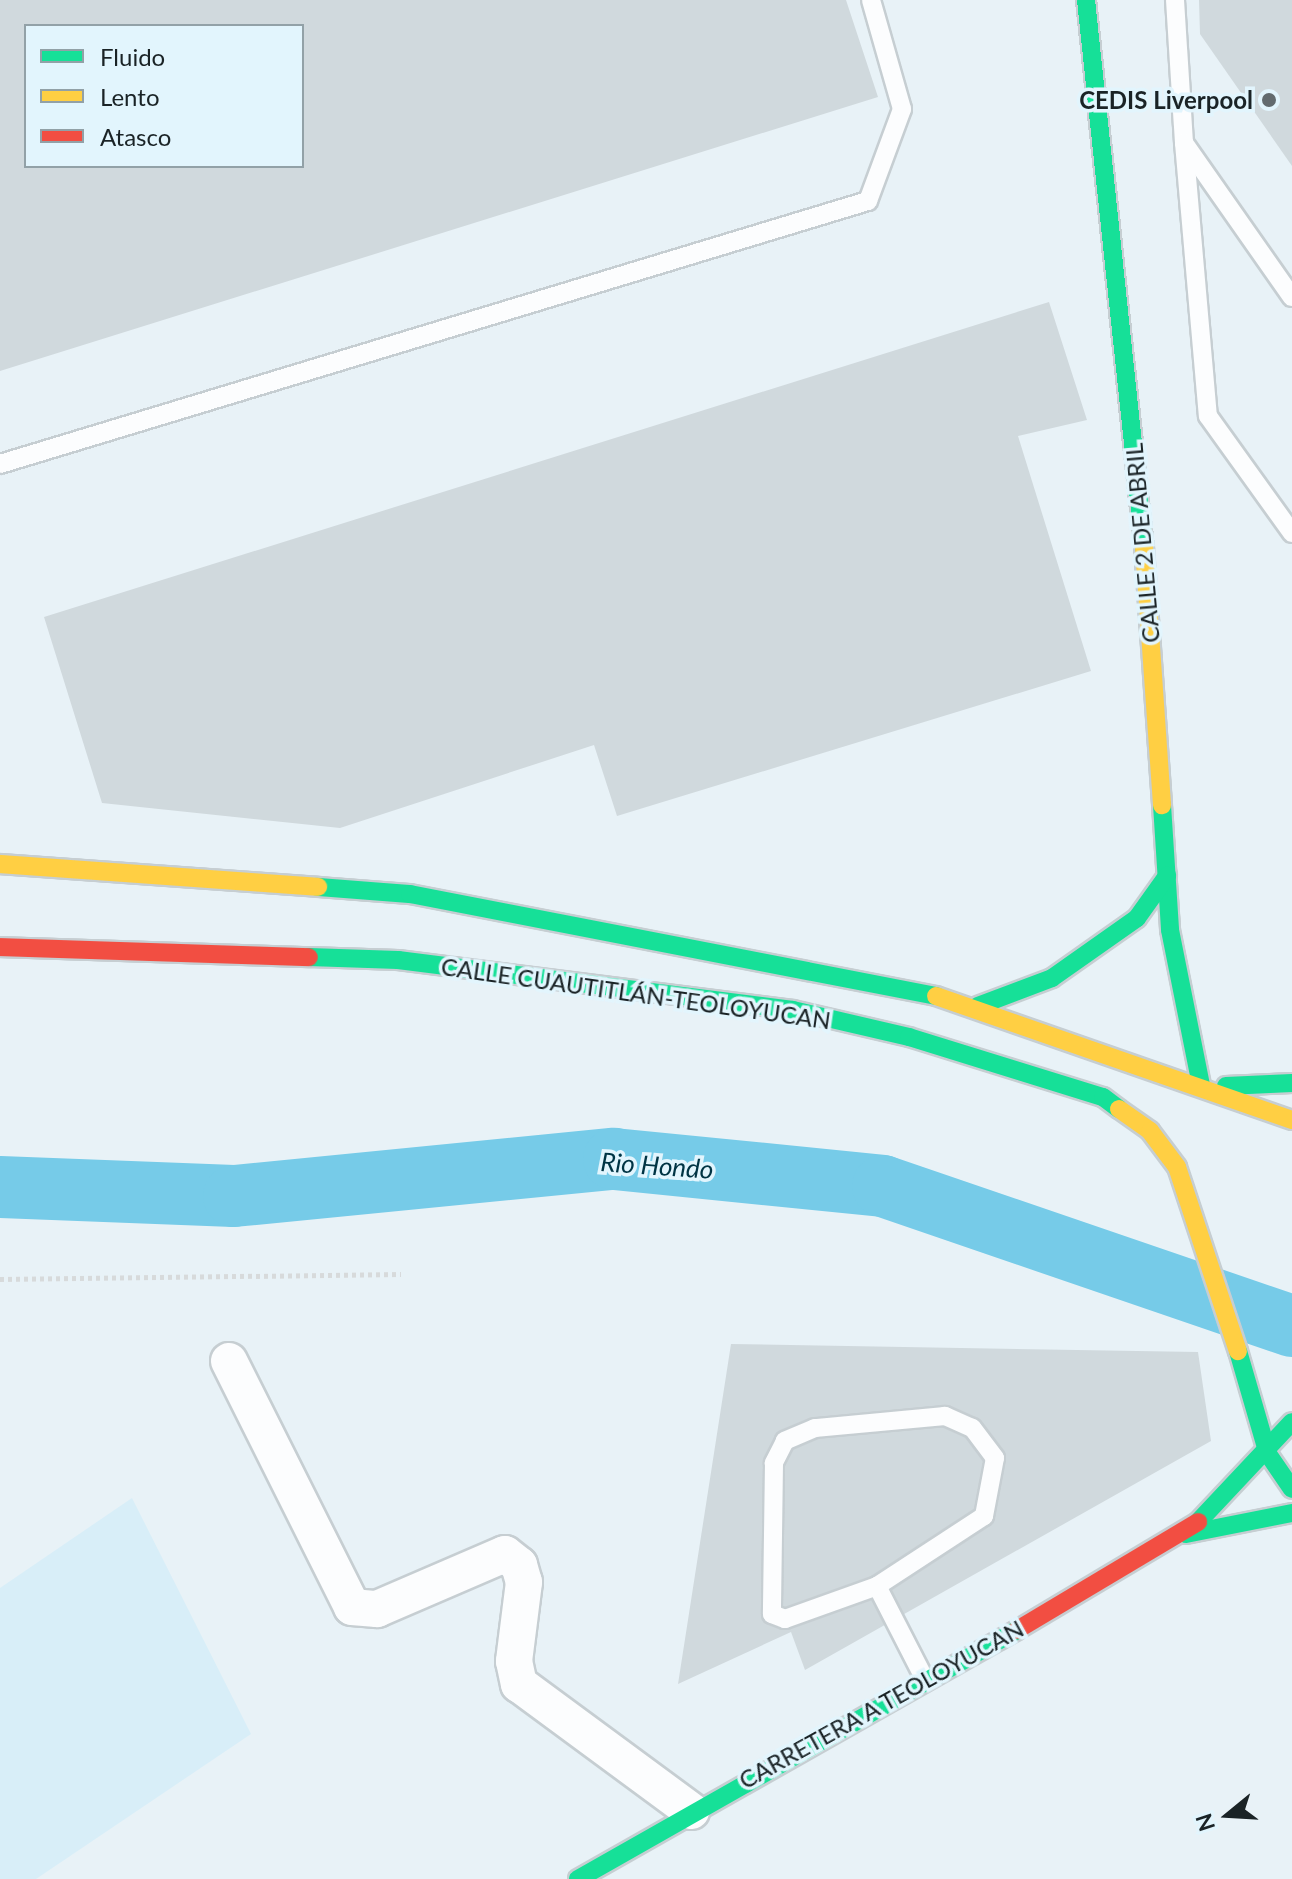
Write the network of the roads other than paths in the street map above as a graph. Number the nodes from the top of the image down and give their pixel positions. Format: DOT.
graph roads {
  1 [pos="871,0"];
  2 [pos="1086,0"];
  3 [pos="1175,0"];
  4 [pos="1184,143"];
  5 [pos="1292,297"];
  6 [pos="0,464"];
  7 [pos="1292,533"];
  8 [pos="0,864"];
  9 [pos="1167,876"];
  10 [pos="0,947"];
  11 [pos="978,1006"];
  12 [pos="1292,1083"];
  13 [pos="1204,1086"];
  14 [pos="1292,1120"];
  15 [pos="229,1361"];
  16 [pos="1292,1422"];
  17 [pos="1268,1454"];
  18 [pos="1292,1462"];
  19 [pos="1292,1489"];
  20 [pos="1292,1513"];
  21 [pos="1186,1534"];
  22 [pos="877,1586"];
  23 [pos="924,1678"];
  24 [pos="691,1811"];
  25 [pos="578,1879"];
  1 -- 6 [label="lane"];
  2 -- 9 [label="main road, CALLE 2 DE ABRIL"];
  3 -- 4 [label="lane"];
  4 -- 5 [label="lane"];
  4 -- 7 [label="lane"];
  8 -- 11 [label="main road, CALLE CUAUTITLÁN-TEOLOYUCAN"];
  9 -- 11 [label="main road"];
  9 -- 13 [label="main road, CALLE 2 DE ABRIL"];
  10 -- 17 [label="main road, CALLE CUAUTITLÁN-TEOLOYUCAN"];
  11 -- 13 [label="main road, CALLE CUAUTITLÁN-TEOLOYUCAN"];
  12 -- 13 [label="main road"];
  13 -- 14 [label="main road, CALLE CUAUTITLÁN-TEOLOYUCAN"];
  15 -- 24 [label="street"];
  16 -- 17 [label="main road"];
  17 -- 18 [label="main road"];
  17 -- 19 [label="main road, CALLE CUAUTITLÁN-TEOLOYUCAN"];
  17 -- 21 [label="main road"];
  20 -- 21 [label="main road"];
  21 -- 23 [label="main road, CARRETERA A TEOLOYUCAN"];
  22 -- 22 [label="lane"];
  22 -- 23 [label="lane"];
  23 -- 24 [label="main road, CARRETERA A TEOLOYUCAN"];
  24 -- 25 [label="main road, CARRETERA A TEOLOYUCAN"];
}
